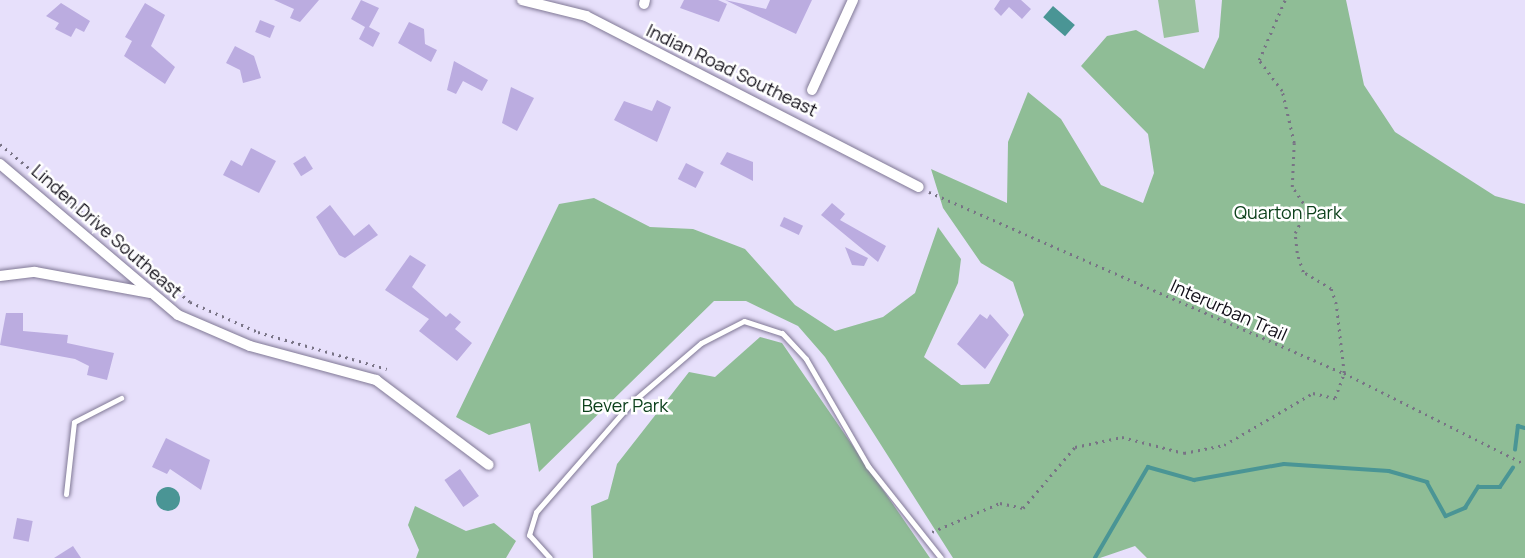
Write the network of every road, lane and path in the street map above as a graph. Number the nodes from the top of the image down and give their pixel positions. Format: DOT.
graph roads {
  1 [pos="522,0"];
  2 [pos="853,0"];
  3 [pos="1285,0"];
  4 [pos="812,90"];
  5 [pos="0,144"];
  6 [pos="0,164"];
  7 [pos="919,187"];
  8 [pos="0,276"];
  9 [pos="150,293"];
  10 [pos="387,369"];
  11 [pos="1344,373"];
  12 [pos="121,398"];
  13 [pos="1525,464"];
  14 [pos="489,465"];
  15 [pos="66,494"];
  16 [pos="926,535"];
  17 [pos="550,558"];
  18 [pos="941,558"];
  1 -- 7 [label="street, Indian Road Southeast"];
  2 -- 4 [label="street"];
  3 -- 11 [label="path"];
  5 -- 10 [label="path"];
  6 -- 9 [label="street, Linden Drive Southeast"];
  7 -- 11 [label="path, Interurban Trail"];
  8 -- 9 [label="street"];
  9 -- 14 [label="street, Linden Drive Southeast"];
  11 -- 13 [label="path, Interurban Trail"];
  11 -- 16 [label="path"];
  12 -- 15 [label="lane"];
  16 -- 17 [label="lane"];
  16 -- 18 [label="lane"];
}
